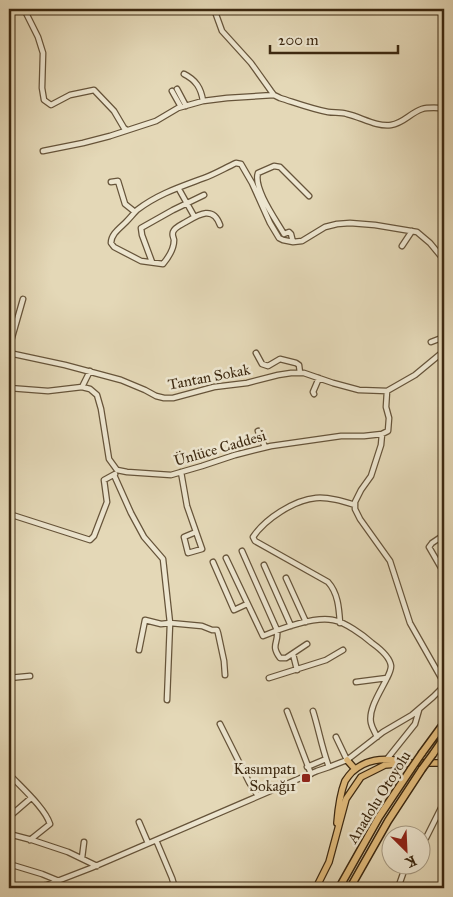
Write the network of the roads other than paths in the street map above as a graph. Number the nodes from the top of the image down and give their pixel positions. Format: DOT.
graph roads {
  1 [pos="214,9"];
  2 [pos="26,13"];
  3 [pos="184,74"];
  4 [pos="175,90"];
  5 [pos="274,95"];
  6 [pos="203,101"];
  7 [pos="184,107"];
  8 [pos="444,108"];
  9 [pos="128,130"];
  10 [pos="44,151"];
  11 [pos="111,182"];
  12 [pos="180,191"];
  13 [pos="204,195"];
  14 [pos="309,196"];
  15 [pos="187,203"];
  16 [pos="135,212"];
  17 [pos="194,216"];
  18 [pos="220,225"];
  19 [pos="412,232"];
  20 [pos="293,242"];
  21 [pos="402,246"];
  22 [pos="444,260"];
  23 [pos="152,262"];
  24 [pos="23,299"];
  25 [pos="444,337"];
  26 [pos="431,342"];
  27 [pos="9,348"];
  28 [pos="444,352"];
  29 [pos="9,353"];
  30 [pos="256,353"];
  31 [pos="268,366"];
  32 [pos="90,371"];
  33 [pos="300,373"];
  34 [pos="270,377"];
  35 [pos="319,378"];
  36 [pos="82,387"];
  37 [pos="9,388"];
  38 [pos="387,391"];
  39 [pos="314,394"];
  40 [pos="258,431"];
  41 [pos="382,434"];
  42 [pos="265,447"];
  43 [pos="115,472"];
  44 [pos="181,472"];
  45 [pos="355,505"];
  46 [pos="9,514"];
  47 [pos="196,532"];
  48 [pos="444,535"];
  49 [pos="242,551"];
  50 [pos="226,558"];
  51 [pos="213,562"];
  52 [pos="264,564"];
  53 [pos="444,573"];
  54 [pos="286,578"];
  55 [pos="247,604"];
  56 [pos="170,622"];
  57 [pos="306,622"];
  58 [pos="340,622"];
  59 [pos="291,626"];
  60 [pos="277,630"];
  61 [pos="307,644"];
  62 [pos="139,650"];
  63 [pos="343,650"];
  64 [pos="292,654"];
  65 [pos="297,670"];
  66 [pos="224,675"];
  67 [pos="443,675"];
  68 [pos="30,676"];
  69 [pos="9,678"];
  70 [pos="269,678"];
  71 [pos="386,678"];
  72 [pos="356,682"];
  73 [pos="444,684"];
  74 [pos="166,700"];
  75 [pos="419,708"];
  76 [pos="287,711"];
  77 [pos="313,711"];
  78 [pos="444,722"];
  79 [pos="220,724"];
  80 [pos="336,737"];
  81 [pos="377,737"];
  82 [pos="444,738"];
  83 [pos="326,759"];
  84 [pos="387,759"];
  85 [pos="348,760"];
  86 [pos="444,763"];
  87 [pos="362,764"];
  88 [pos="410,766"];
  89 [pos="307,767"];
  90 [pos="330,767"];
  91 [pos="353,771"];
  92 [pos="9,774"];
  93 [pos="311,774"];
  94 [pos="363,776"];
  95 [pos="258,796"];
  96 [pos="31,798"];
  97 [pos="444,802"];
  98 [pos="9,817"];
  99 [pos="139,822"];
  100 [pos="430,830"];
  101 [pos="9,834"];
  102 [pos="30,840"];
  103 [pos="156,840"];
  104 [pos="84,842"];
  105 [pos="148,843"];
  106 [pos="335,843"];
  107 [pos="82,858"];
  108 [pos="9,864"];
  109 [pos="97,866"];
  110 [pos="403,874"];
  111 [pos="59,880"];
  112 [pos="52,886"];
  113 [pos="30,888"];
  114 [pos="175,888"];
  115 [pos="316,888"];
  116 [pos="339,888"];
  117 [pos="350,888"];
  118 [pos="398,888"];
  1 -- 5 [label="street"];
  2 -- 9 [label="street"];
  3 -- 6 [label="street"];
  4 -- 7 [label="street"];
  5 -- 6 [label="street"];
  5 -- 8 [label="street"];
  6 -- 7 [label="street"];
  7 -- 9 [label="street"];
  9 -- 10 [label="street"];
  11 -- 16 [label="street"];
  12 -- 15 [label="street"];
  13 -- 15 [label="street"];
  14 -- 20 [label="street"];
  15 -- 17 [label="street"];
  15 -- 23 [label="street"];
  16 -- 20 [label="street"];
  16 -- 23 [label="street"];
  17 -- 18 [label="street"];
  17 -- 23 [label="street"];
  19 -- 20 [label="street"];
  19 -- 21 [label="street"];
  19 -- 22 [label="street"];
  24 -- 27 [label="street"];
  25 -- 26 [label="street"];
  28 -- 38 [label="street"];
  29 -- 32 [label="street, Tantan Sokak"];
  30 -- 31 [label="street"];
  31 -- 33 [label="street"];
  31 -- 34 [label="street"];
  32 -- 34 [label="street, Tantan Sokak"];
  32 -- 36 [label="street"];
  33 -- 34 [label="street, Tantan Sokak"];
  33 -- 35 [label="street, Tantan Sokak"];
  35 -- 38 [label="street, Tantan Sokak"];
  35 -- 39 [label="street"];
  36 -- 37 [label="street"];
  36 -- 43 [label="street"];
  38 -- 41 [label="street"];
  40 -- 42 [label="street"];
  41 -- 42 [label="street, Ünlüce Caddesi"];
  41 -- 45 [label="street"];
  42 -- 44 [label="street, Ünlüce Caddesi"];
  43 -- 44 [label="street, Ünlüce Caddesi"];
  43 -- 46 [label="street"];
  43 -- 56 [label="street"];
  44 -- 47 [label="street"];
  45 -- 58 [label="street"];
  45 -- 67 [label="street"];
  47 -- 47 [label="street"];
  48 -- 53 [label="street"];
  49 -- 60 [label="street"];
  50 -- 55 [label="street"];
  51 -- 55 [label="street"];
  52 -- 59 [label="street"];
  54 -- 57 [label="street"];
  55 -- 60 [label="street"];
  56 -- 62 [label="street"];
  56 -- 66 [label="street"];
  56 -- 74 [label="street"];
  57 -- 58 [label="street"];
  57 -- 59 [label="street"];
  58 -- 71 [label="street"];
  59 -- 60 [label="street"];
  60 -- 64 [label="street"];
  61 -- 64 [label="street"];
  63 -- 65 [label="street"];
  64 -- 65 [label="street"];
  65 -- 70 [label="street"];
  67 -- 73 [label="street"];
  68 -- 69 [label="street"];
  71 -- 72 [label="street"];
  71 -- 81 [label="street"];
  73 -- 75 [label="street"];
  75 -- 81 [label="street"];
  75 -- 84 [label="street"];
  76 -- 89 [label="street"];
  77 -- 83 [label="street"];
  78 -- 88 [label="highway, Anadolu Otoyolu, bridge"];
  79 -- 95 [label="street"];
  80 -- 85 [label="street"];
  81 -- 85 [label="street"];
  82 -- 117 [label="highway, Anadolu Otoyolu, bridge"];
  83 -- 89 [label="street"];
  83 -- 90 [label="street"];
  84 -- 87 [label="main road"];
  84 -- 88 [label="main road"];
  85 -- 90 [label="street"];
  85 -- 91 [label="main road"];
  86 -- 88 [label="main road"];
  87 -- 91 [label="main road"];
  87 -- 94 [label="main road"];
  88 -- 94 [label="main road"];
  88 -- 116 [label="highway, Anadolu Otoyolu"];
  89 -- 93 [label="street"];
  90 -- 93 [label="street"];
  91 -- 94 [label="main road"];
  91 -- 106 [label="main road"];
  92 -- 96 [label="street"];
  93 -- 95 [label="street"];
  94 -- 106 [label="main road"];
  95 -- 103 [label="street"];
  96 -- 98 [label="street"];
  96 -- 102 [label="street"];
  97 -- 100 [label="street"];
  99 -- 105 [label="street"];
  101 -- 102 [label="street"];
  102 -- 107 [label="street"];
  103 -- 105 [label="street"];
  103 -- 114 [label="street"];
  104 -- 107 [label="street"];
  105 -- 109 [label="street"];
  106 -- 115 [label="main road"];
  107 -- 109 [label="street"];
  108 -- 111 [label="street"];
  109 -- 111 [label="street"];
  110 -- 118 [label="street"];
  111 -- 112 [label="street"];
  112 -- 113 [label="street"];
}
